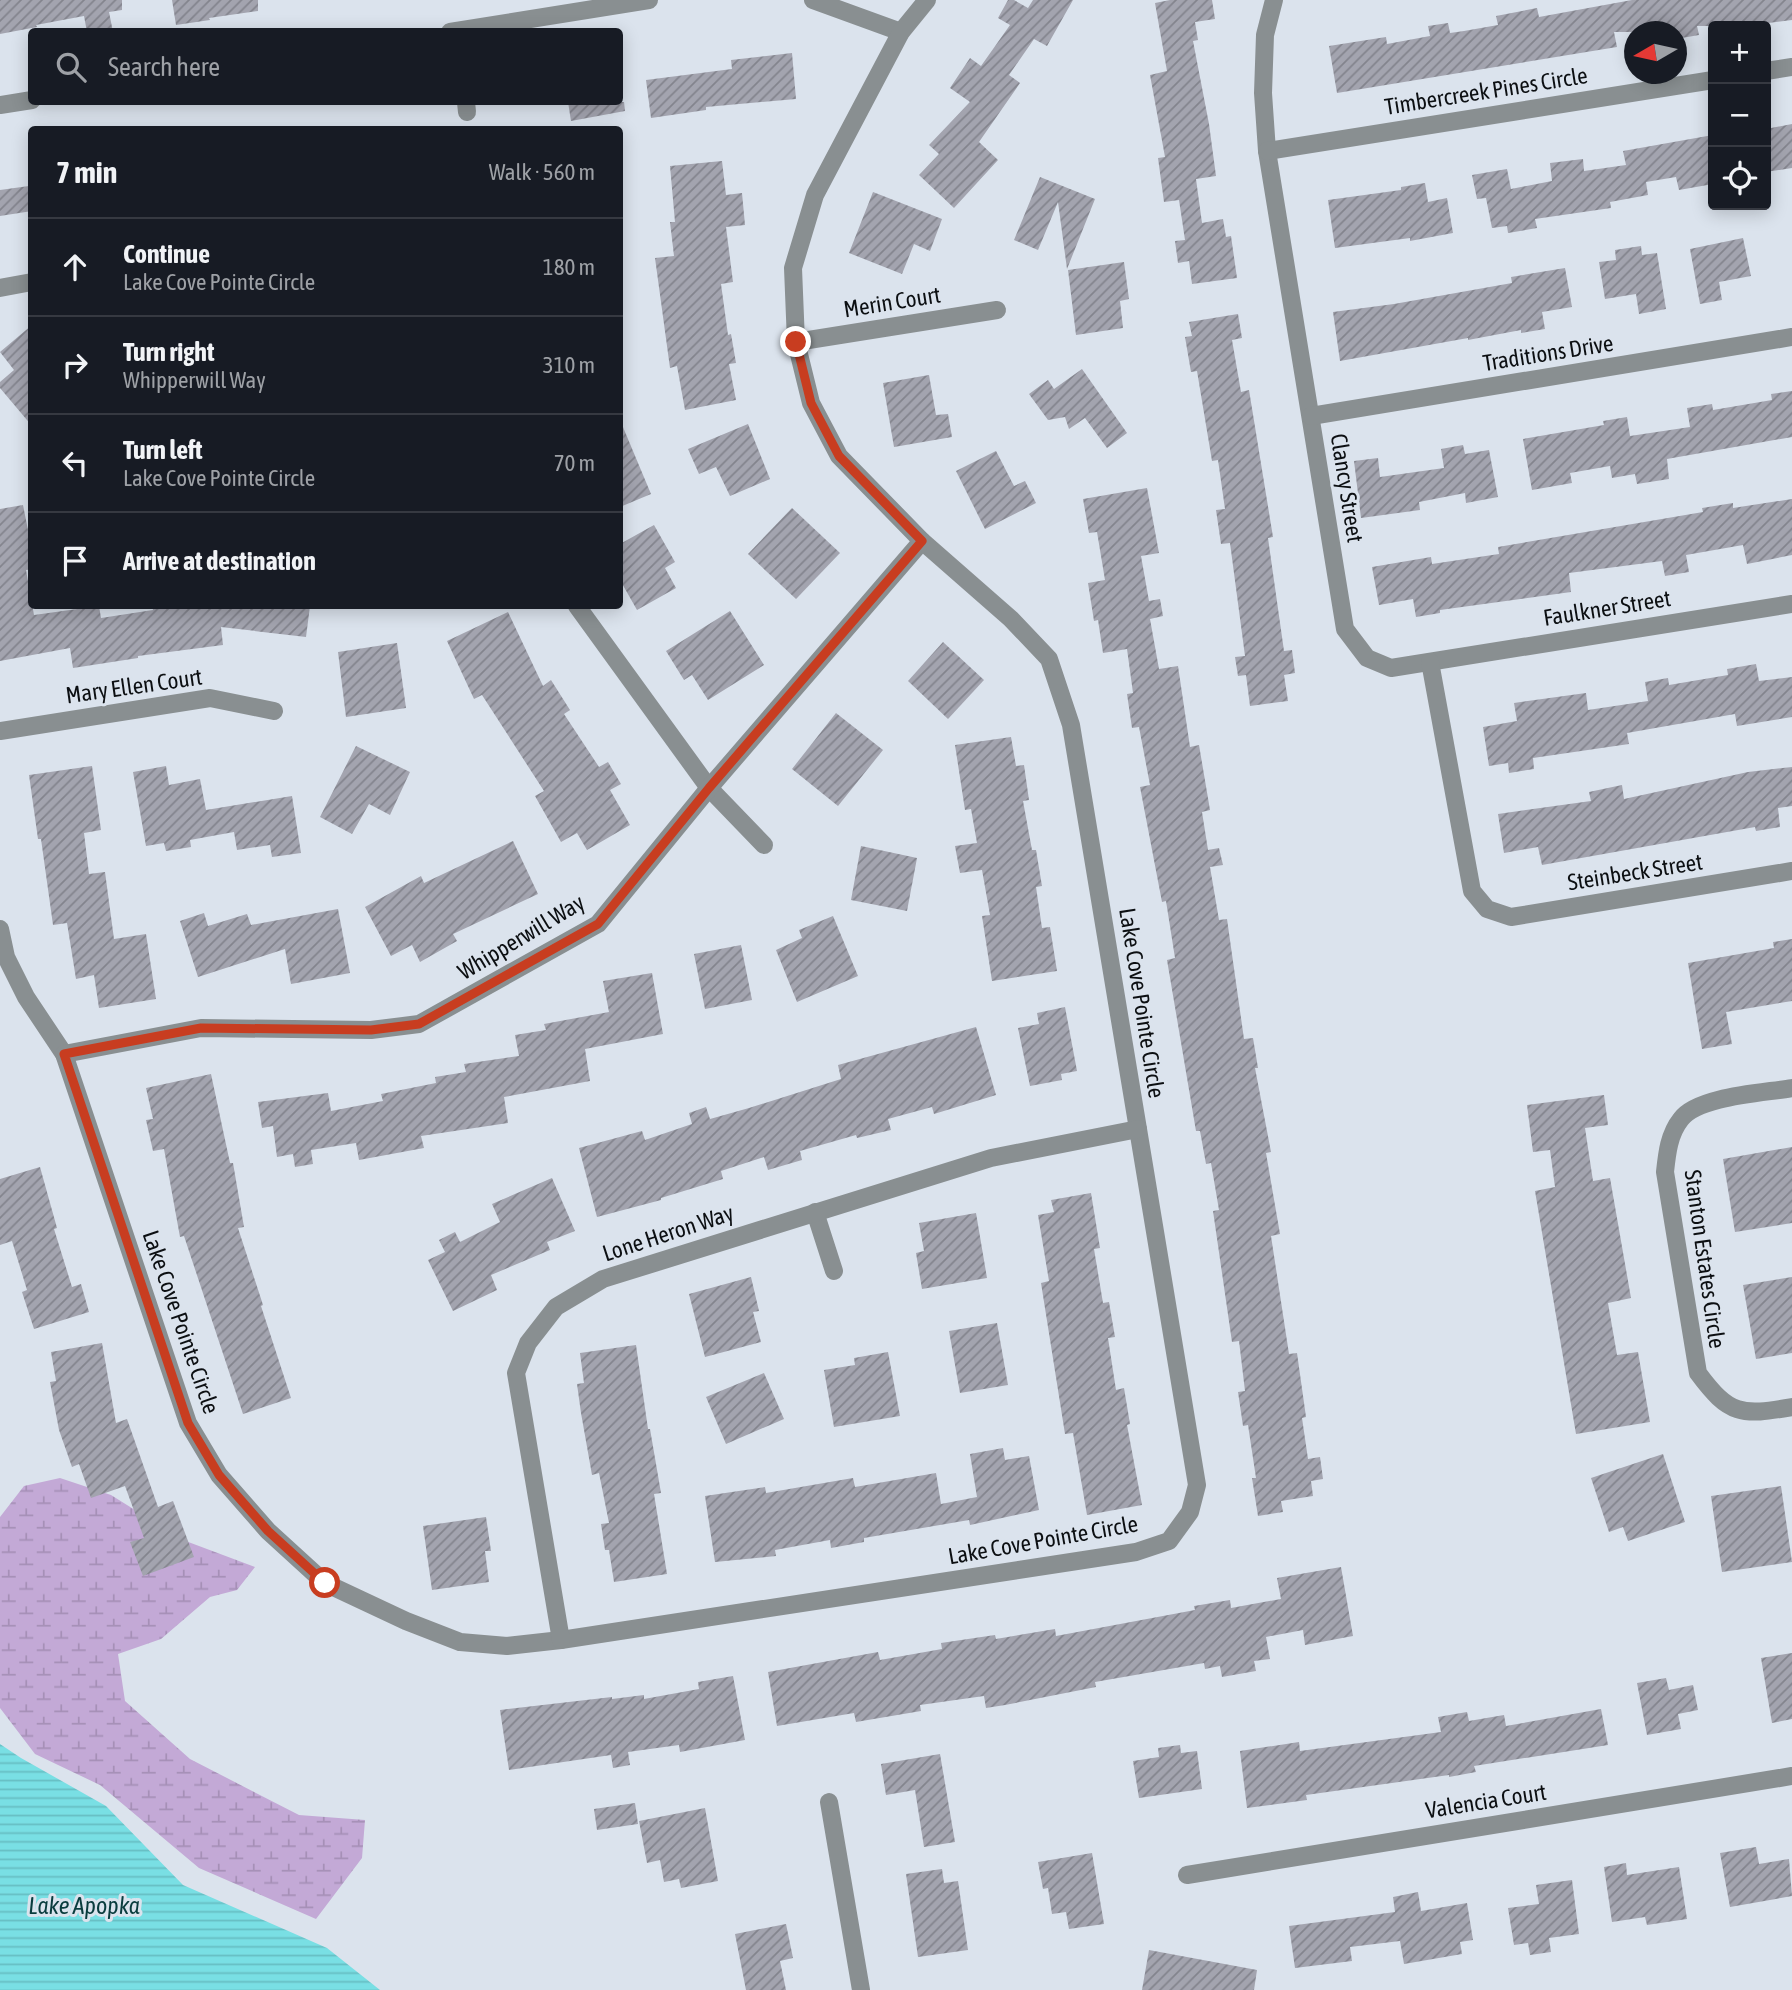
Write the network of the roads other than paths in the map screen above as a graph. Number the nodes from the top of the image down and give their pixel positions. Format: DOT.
graph roads {
  1 [pos="649,0"];
  2 [pos="813,0"];
  3 [pos="927,0"];
  4 [pos="1274,0"];
  5 [pos="472,28"];
  6 [pos="901,32"];
  7 [pos="1792,67"];
  8 [pos="1771,70"];
  9 [pos="1708,80"];
  10 [pos="28,101"];
  11 [pos="0,105"];
  12 [pos="1267,150"];
  13 [pos="28,283"];
  14 [pos="0,288"];
  15 [pos="997,310"];
  16 [pos="1792,337"];
  17 [pos="796,342"];
  18 [pos="1311,416"];
  19 [pos="922,541"];
  20 [pos="1792,604"];
  21 [pos="579,609"];
  22 [pos="1430,662"];
  23 [pos="274,711"];
  24 [pos="0,731"];
  25 [pos="709,788"];
  26 [pos="764,845"];
  27 [pos="1792,871"];
  28 [pos="0,929"];
  29 [pos="64,1054"];
  30 [pos="1792,1088"];
  31 [pos="1138,1129"];
  32 [pos="815,1212"];
  33 [pos="834,1271"];
  34 [pos="1792,1408"];
  35 [pos="561,1640"];
  36 [pos="1792,1776"];
  37 [pos="829,1802"];
  38 [pos="1187,1875"];
  39 [pos="862,1990"];
  1 -- 5 [label="street"];
  2 -- 6 [label="street"];
  3 -- 6 [label="street, Lake Cove Pointe Circle"];
  4 -- 12 [label="street, Clancy Street"];
  6 -- 17 [label="street, Lake Cove Pointe Circle"];
  7 -- 8 [label="street"];
  9 -- 12 [label="street, Timbercreek Pines Circle"];
  10 -- 11 [label="street"];
  12 -- 18 [label="street, Clancy Street"];
  13 -- 14 [label="street"];
  15 -- 17 [label="street, Merin Court"];
  16 -- 18 [label="street, Traditions Drive"];
  17 -- 19 [label="street, Lake Cove Pointe Circle"];
  18 -- 22 [label="street, Clancy Street"];
  19 -- 25 [label="street, Whipperwill Way"];
  19 -- 31 [label="street, Lake Cove Pointe Circle"];
  20 -- 22 [label="street, Faulkner Street"];
  21 -- 25 [label="street"];
  22 -- 27 [label="street, Steinbeck Street"];
  23 -- 24 [label="street, Mary Ellen Court"];
  25 -- 26 [label="street"];
  25 -- 29 [label="street, Whipperwill Way"];
  28 -- 29 [label="street, Lake Cove Pointe Circle"];
  29 -- 35 [label="street, Lake Cove Pointe Circle"];
  30 -- 34 [label="street, Stanton Estates Circle"];
  31 -- 32 [label="street, Lone Heron Way"];
  31 -- 35 [label="street, Lake Cove Pointe Circle"];
  32 -- 33 [label="street"];
  32 -- 35 [label="street, Lone Heron Way"];
  36 -- 38 [label="street, Valencia Court"];
  37 -- 39 [label="street"];
}
